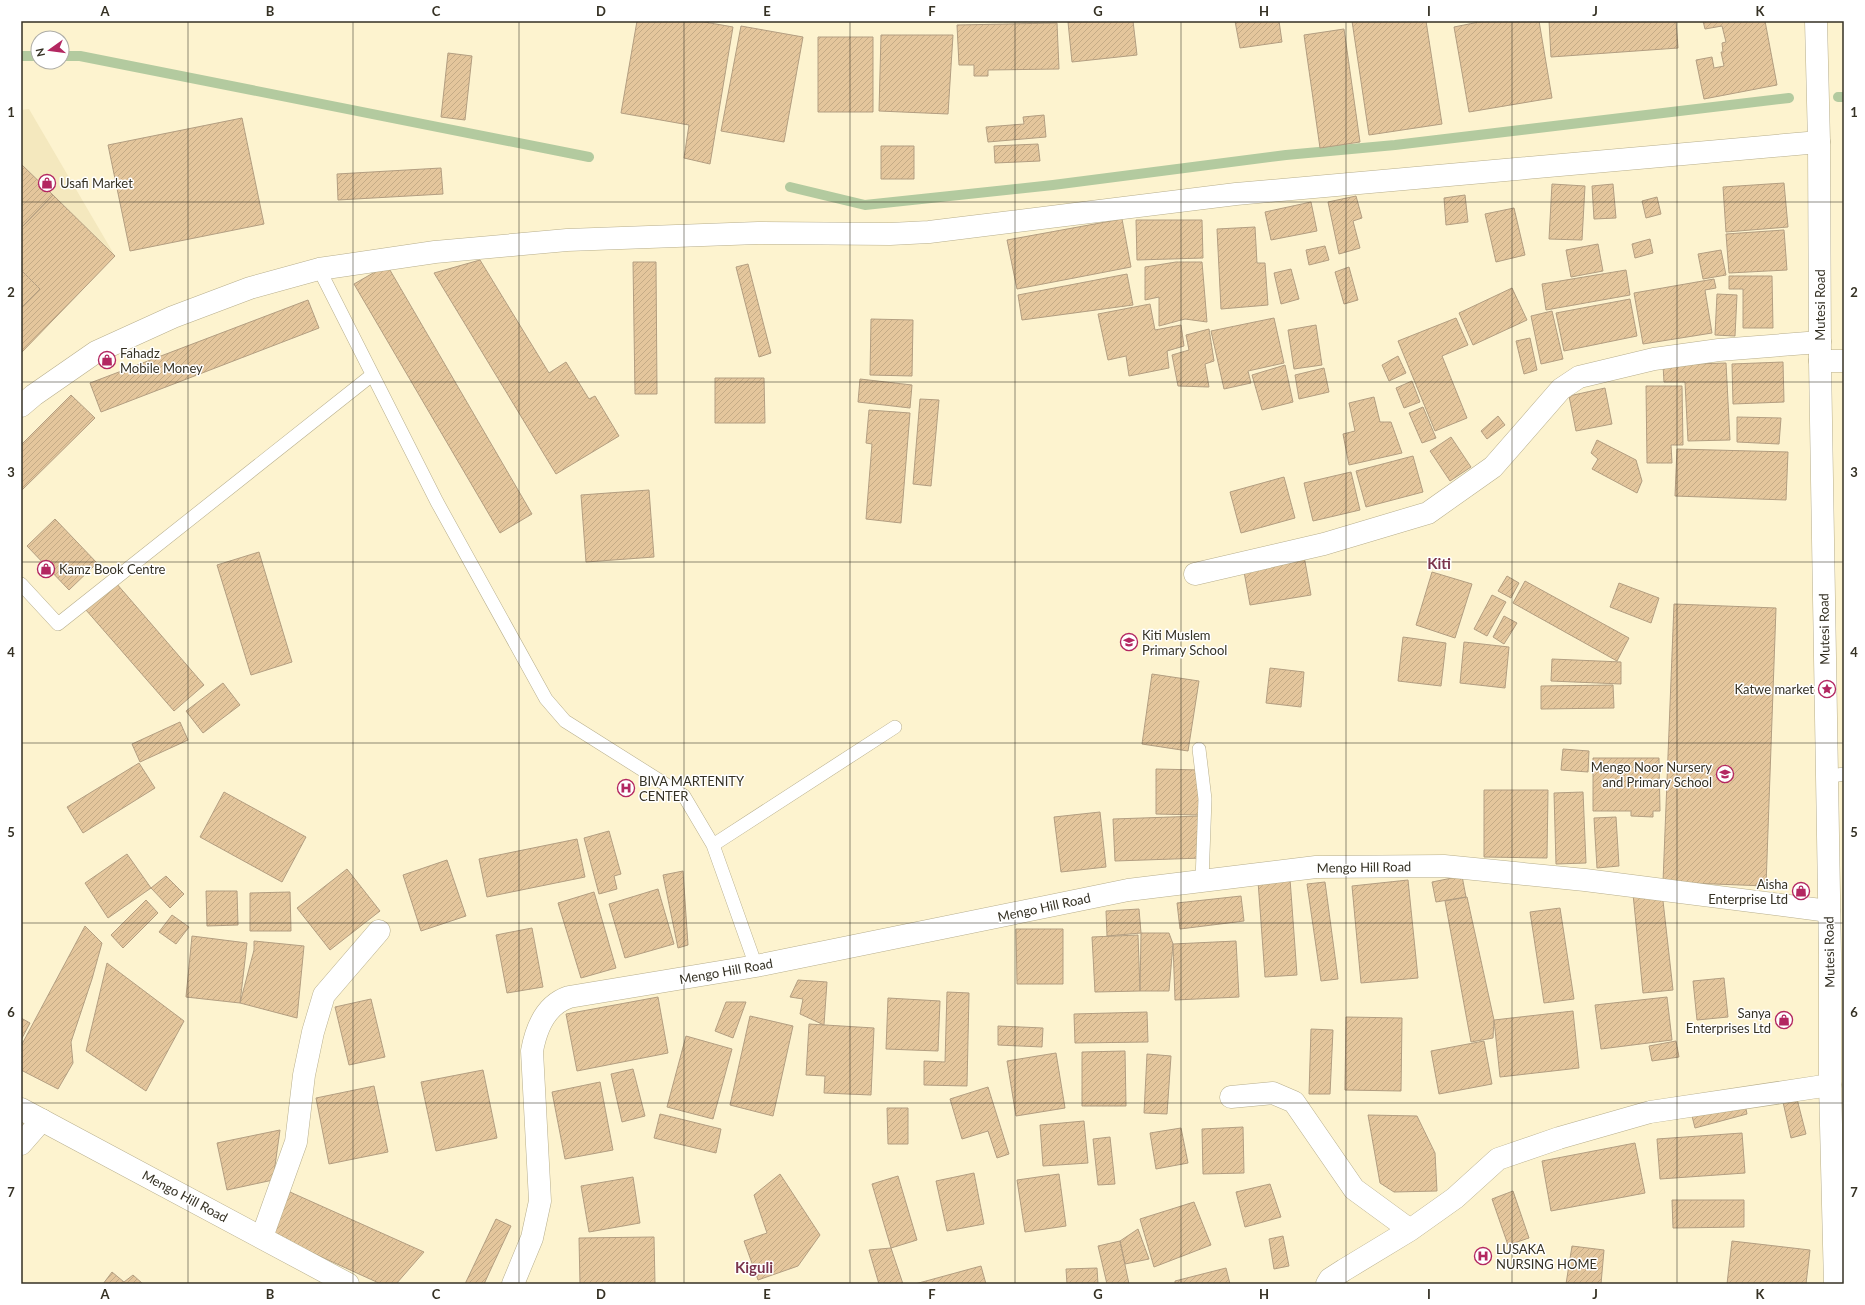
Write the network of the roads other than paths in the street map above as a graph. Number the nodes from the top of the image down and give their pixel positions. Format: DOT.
graph roads {
  1 [pos="1816,21"];
  2 [pos="1819,142"];
  3 [pos="319,269"];
  4 [pos="1820,352"];
  5 [pos="1844,361"];
  6 [pos="372,375"];
  7 [pos="21,406"];
  8 [pos="1195,574"];
  9 [pos="21,584"];
  10 [pos="894,727"];
  11 [pos="1199,749"];
  12 [pos="1835,775"];
  13 [pos="713,844"];
  14 [pos="1202,881"];
  15 [pos="1828,911"];
  16 [pos="379,931"];
  17 [pos="1837,954"];
  18 [pos="756,966"];
  19 [pos="1830,1085"];
  20 [pos="1231,1097"];
  21 [pos="21,1109"];
  22 [pos="42,1120"];
  23 [pos="21,1144"];
  24 [pos="1410,1230"];
  25 [pos="262,1237"];
  26 [pos="348,1284"];
  27 [pos="513,1284"];
  28 [pos="1327,1284"];
  29 [pos="1835,1284"];
  1 -- 2 [label="street, Mutesi Road"];
  2 -- 3 [label="street"];
  2 -- 4 [label="street, Mutesi Road"];
  3 -- 6 [label="lane"];
  3 -- 7 [label="street"];
  4 -- 5 [label="street"];
  4 -- 8 [label="street"];
  4 -- 12 [label="street, Mutesi Road"];
  6 -- 9 [label="lane"];
  6 -- 13 [label="lane"];
  10 -- 13 [label="lane"];
  11 -- 14 [label="lane"];
  12 -- 15 [label="street, Mutesi Road"];
  13 -- 18 [label="lane"];
  14 -- 15 [label="street, Mengo Hill Road"];
  14 -- 18 [label="street, Mengo Hill Road"];
  15 -- 17 [label="street, Mutesi Road"];
  16 -- 25 [label="street"];
  17 -- 19 [label="street, Mutesi Road"];
  18 -- 27 [label="street, Mengo Hill Road"];
  19 -- 24 [label="street"];
  19 -- 29 [label="street, Mutesi Road"];
  20 -- 24 [label="street"];
  21 -- 22 [label="street, Mengo Hill Road"];
  22 -- 23 [label="street"];
  22 -- 25 [label="street, Mengo Hill Road"];
  24 -- 28 [label="street"];
  25 -- 26 [label="street, Mengo Hill Road"];
}
